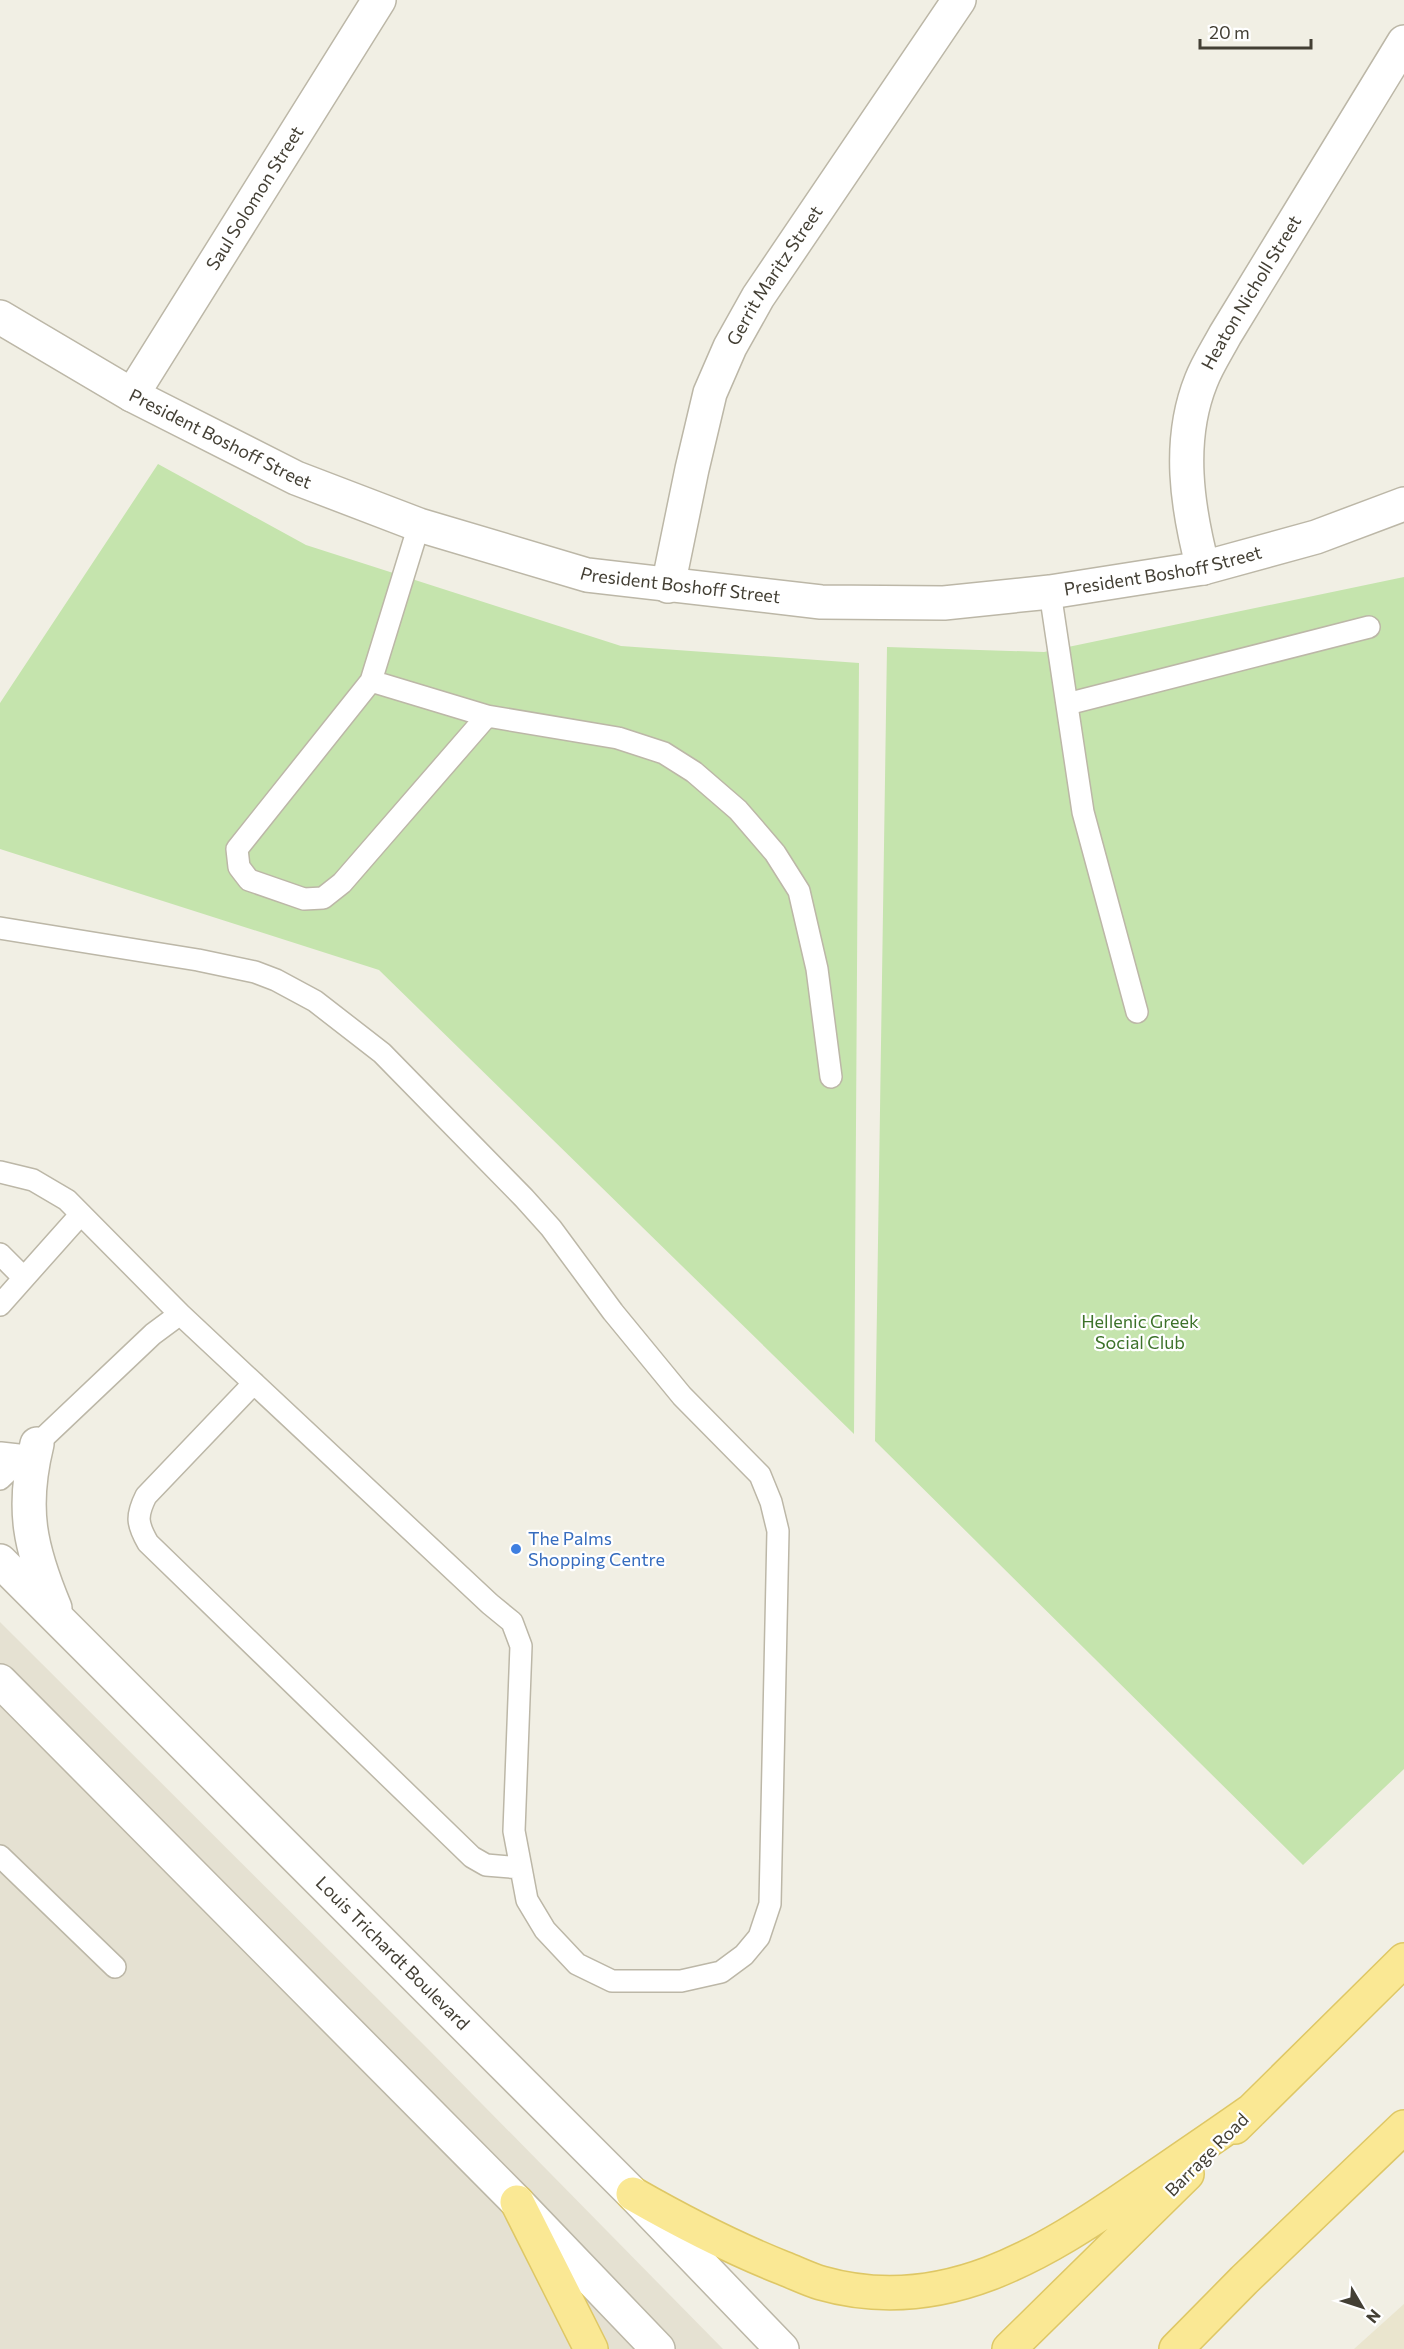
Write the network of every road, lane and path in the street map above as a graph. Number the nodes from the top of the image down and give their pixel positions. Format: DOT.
graph roads {
  1 [pos="379,0"];
  2 [pos="958,0"];
  3 [pos="1404,42"];
  4 [pos="0,317"];
  5 [pos="132,395"];
  6 [pos="1404,504"];
  7 [pos="419,525"];
  8 [pos="1203,568"];
  9 [pos="668,586"];
  10 [pos="1050,592"];
  11 [pos="1369,627"];
  12 [pos="371,681"];
  13 [pos="1067,704"];
  14 [pos="488,716"];
  15 [pos="0,928"];
  16 [pos="1137,1012"];
  17 [pos="831,1077"];
  18 [pos="0,1172"];
  19 [pos="81,1214"];
  20 [pos="0,1254"];
  21 [pos="24,1278"];
  22 [pos="0,1305"];
  23 [pos="180,1314"];
  24 [pos="254,1383"];
  25 [pos="14,1461"];
  26 [pos="0,1561"];
  27 [pos="61,1622"];
  28 [pos="0,1681"];
  29 [pos="0,1856"];
  30 [pos="521,1868"];
  31 [pos="1404,1960"];
  32 [pos="115,1967"];
  33 [pos="1251,2111"];
  34 [pos="1404,2127"];
  35 [pos="633,2194"];
  36 [pos="517,2202"];
  37 [pos="1244,2280"];
  38 [pos="591,2349"];
  39 [pos="658,2349"];
  40 [pos="782,2349"];
  41 [pos="1009,2349"];
  42 [pos="1176,2349"];
  43 [pos="1198,2349"];
  1 -- 5 [label="street, Saul Solomon Street"];
  2 -- 9 [label="street, Gerrit Maritz Street"];
  3 -- 8 [label="street, Heaton Nicholl Street"];
  4 -- 5 [label="street, President Boshoff Street"];
  5 -- 7 [label="street, President Boshoff Street"];
  6 -- 8 [label="street, President Boshoff Street"];
  7 -- 9 [label="street, President Boshoff Street"];
  7 -- 12 [label="lane"];
  8 -- 10 [label="street, President Boshoff Street"];
  9 -- 10 [label="street, President Boshoff Street"];
  10 -- 13 [label="lane"];
  11 -- 13 [label="lane"];
  12 -- 14 [label="lane"];
  12 -- 14 [label="lane"];
  13 -- 16 [label="lane"];
  14 -- 17 [label="lane"];
  15 -- 30 [label="lane"];
  18 -- 19 [label="lane"];
  19 -- 21 [label="lane"];
  19 -- 23 [label="lane"];
  20 -- 21 [label="lane"];
  21 -- 22 [label="lane"];
  23 -- 24 [label="lane"];
  23 -- 25 [label="lane"];
  24 -- 30 [label="lane"];
  24 -- 30 [label="lane"];
  25 -- 27 [label="street"];
  26 -- 27 [label="street, Louis Trichardt Boulevard"];
  27 -- 35 [label="street, Louis Trichardt Boulevard"];
  28 -- 36 [label="street"];
  29 -- 32 [label="lane"];
  31 -- 33 [label="main road, Barrage Road"];
  33 -- 35 [label="main road"];
  33 -- 41 [label="main road, Barrage Road"];
  34 -- 37 [label="main road"];
  35 -- 40 [label="street, Louis Trichardt Boulevard"];
  36 -- 38 [label="main road"];
  36 -- 39 [label="street"];
  37 -- 42 [label="main road"];
  37 -- 43 [label="main road"];
}
